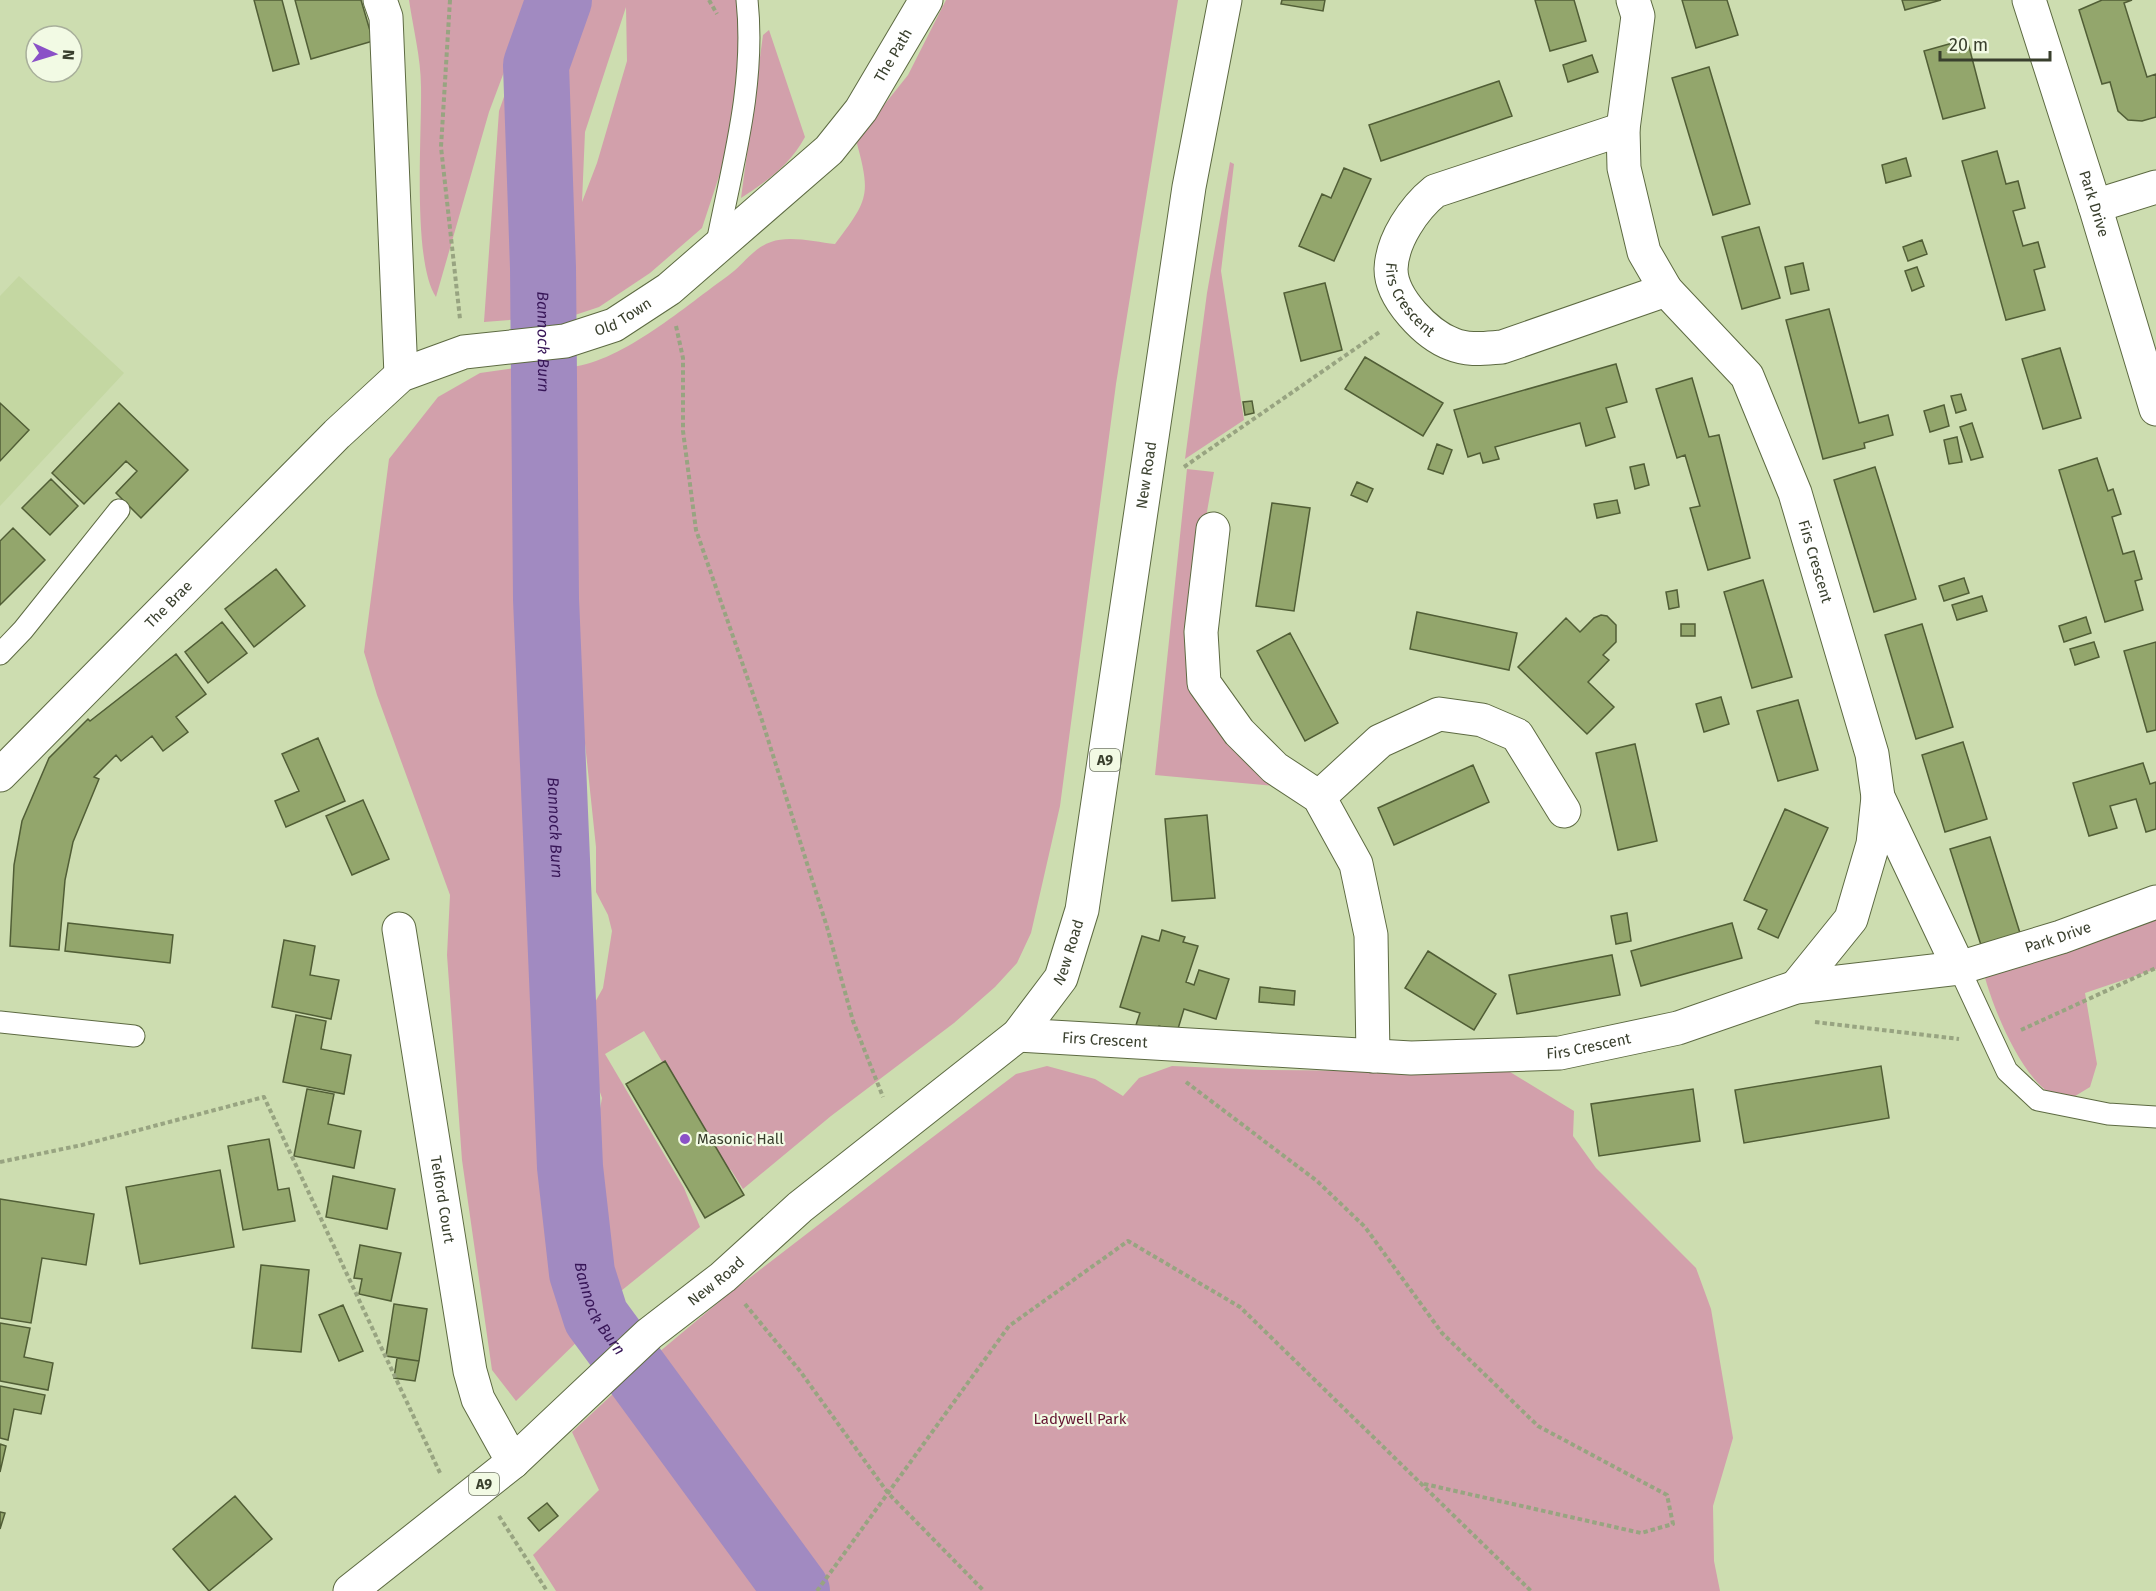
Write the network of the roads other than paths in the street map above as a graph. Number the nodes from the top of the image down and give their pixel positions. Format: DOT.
graph roads {
  1 [pos="380,0"];
  2 [pos="747,0"];
  3 [pos="926,0"];
  4 [pos="1225,0"];
  5 [pos="1633,0"];
  6 [pos="2029,0"];
  7 [pos="861,110"];
  8 [pos="1623,129"];
  9 [pos="2156,187"];
  10 [pos="2096,206"];
  11 [pos="716,248"];
  12 [pos="1666,290"];
  13 [pos="401,375"];
  14 [pos="2156,409"];
  15 [pos="337,434"];
  16 [pos="119,510"];
  17 [pos="1213,529"];
  18 [pos="0,654"];
  19 [pos="0,776"];
  20 [pos="1319,797"];
  21 [pos="1878,797"];
  22 [pos="1564,811"];
  23 [pos="2156,902"];
  24 [pos="399,929"];
  25 [pos="1959,968"];
  26 [pos="1796,987"];
  27 [pos="0,1022"];
  28 [pos="1018,1035"];
  29 [pos="134,1036"];
  30 [pos="1372,1056"];
  31 [pos="2156,1117"];
  32 [pos="513,1462"];
  33 [pos="350,1591"];
  1 -- 13 [label="street"];
  2 -- 11 [label="lane"];
  3 -- 7 [label="street, The Path"];
  4 -- 28 [label="street, New Road / A9"];
  5 -- 8 [label="street, Firs Crescent"];
  6 -- 10 [label="street, Park Drive"];
  7 -- 11 [label="street, Old Town"];
  8 -- 12 [label="street, Firs Crescent"];
  8 -- 12 [label="street, Firs Crescent"];
  9 -- 10 [label="street"];
  10 -- 14 [label="street, Park Drive"];
  11 -- 13 [label="street, Old Town"];
  12 -- 21 [label="street, Firs Crescent"];
  13 -- 15 [label="street, Old Town"];
  15 -- 19 [label="street, The Brae"];
  16 -- 18 [label="lane"];
  17 -- 20 [label="street"];
  20 -- 22 [label="street"];
  20 -- 30 [label="street"];
  21 -- 25 [label="street, Firs Crescent"];
  21 -- 26 [label="street, Firs Crescent"];
  23 -- 25 [label="street, Park Drive"];
  24 -- 32 [label="street, Telford Court"];
  25 -- 26 [label="street, Firs Crescent"];
  25 -- 31 [label="lane"];
  26 -- 30 [label="street, Firs Crescent"];
  27 -- 29 [label="lane"];
  28 -- 30 [label="street, Firs Crescent"];
  28 -- 32 [label="street, New Road / A9"];
  32 -- 33 [label="street, New Road / A9"];
}
